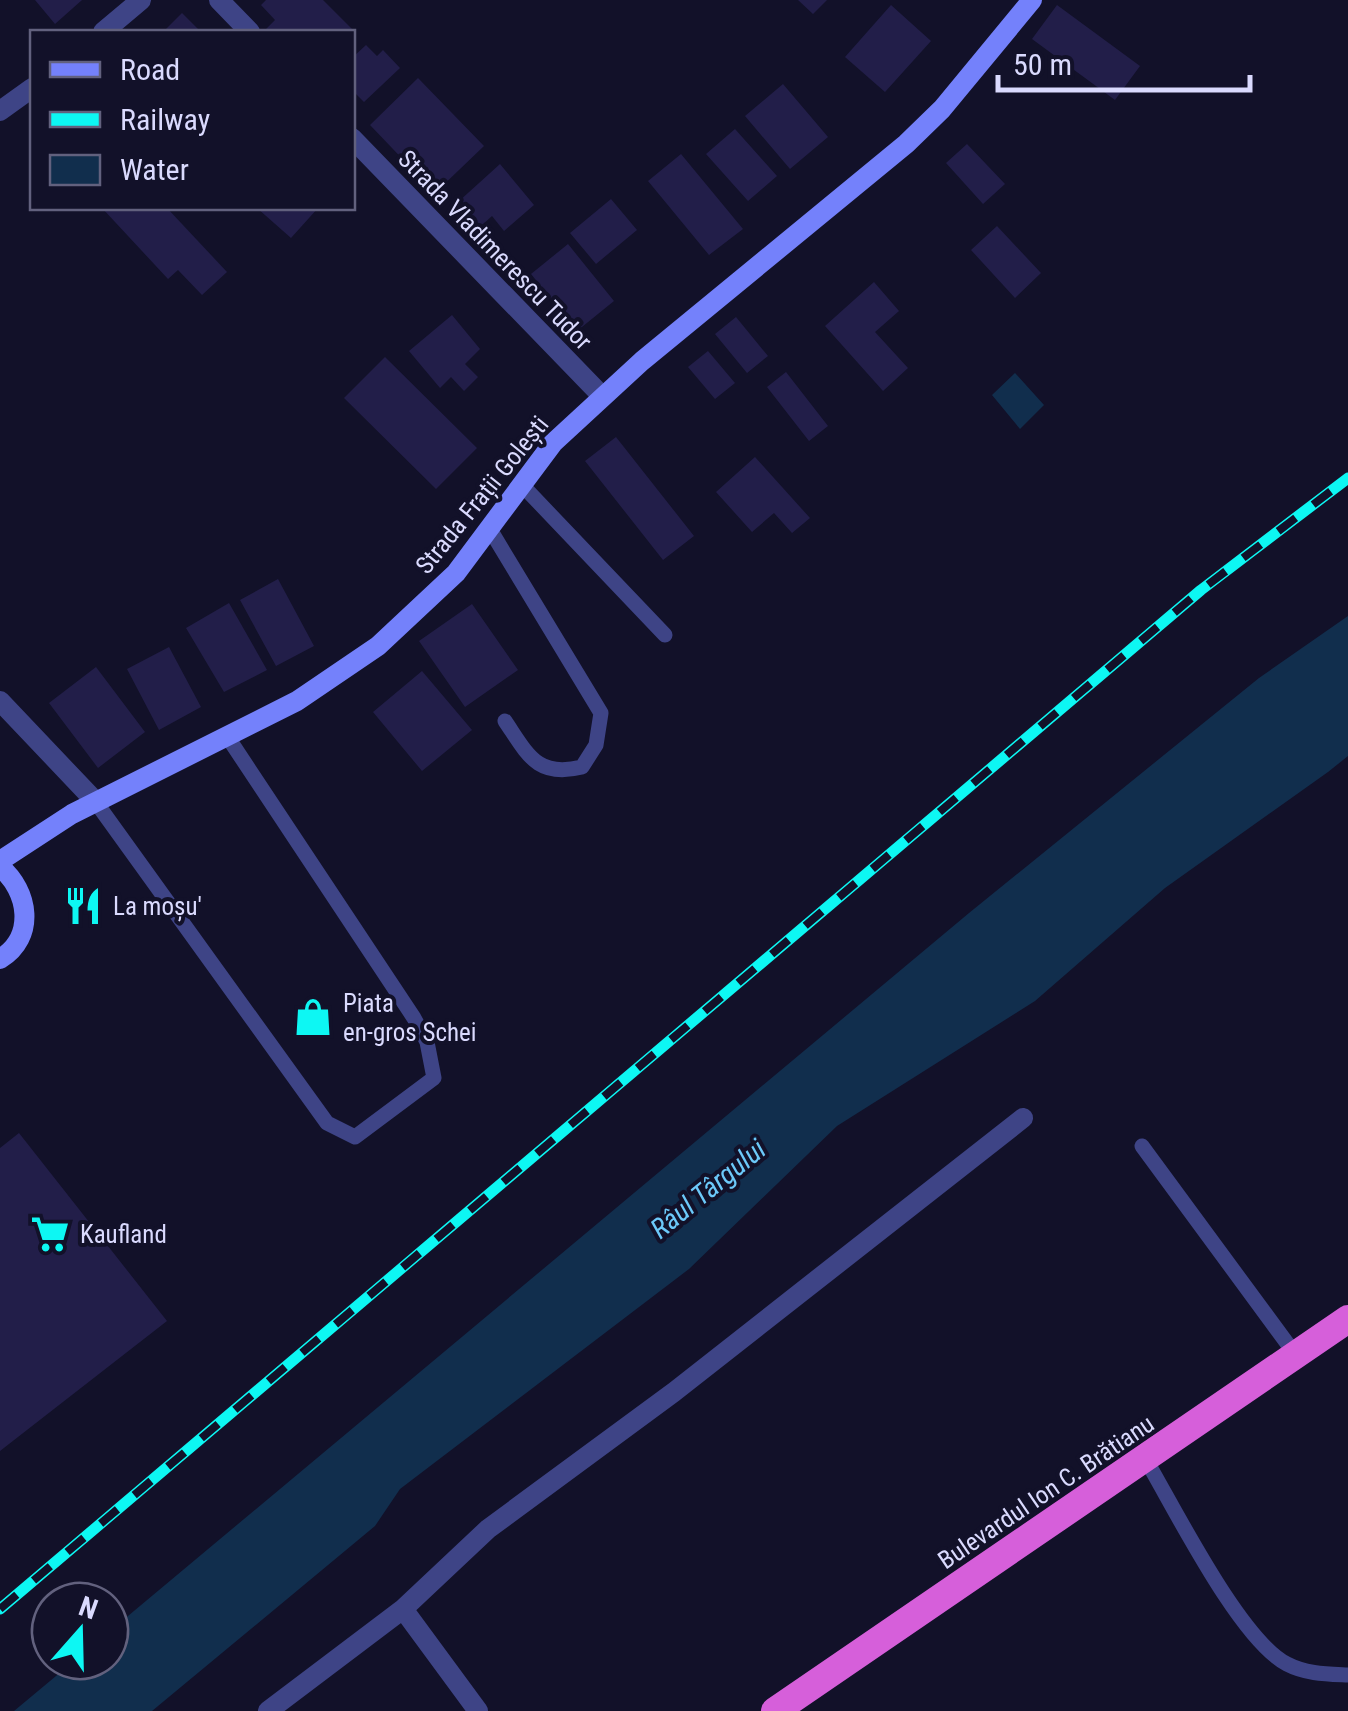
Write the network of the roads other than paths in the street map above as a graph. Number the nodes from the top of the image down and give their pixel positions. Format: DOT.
graph roads {
  1 [pos="142,0"];
  2 [pos="219,0"];
  3 [pos="1032,0"];
  4 [pos="105,30"];
  5 [pos="248,30"];
  6 [pos="30,89"];
  7 [pos="0,111"];
  8 [pos="355,141"];
  9 [pos="602,396"];
  10 [pos="523,486"];
  11 [pos="491,531"];
  12 [pos="665,636"];
  13 [pos="0,701"];
  14 [pos="506,721"];
  15 [pos="227,736"];
  16 [pos="95,801"];
  17 [pos="0,864"];
  18 [pos="0,959"];
  19 [pos="1024,1118"];
  20 [pos="1142,1146"];
  21 [pos="1348,1319"];
  22 [pos="1295,1354"];
  23 [pos="1146,1460"];
  24 [pos="404,1609"];
  25 [pos="1348,1675"];
  26 [pos="268,1711"];
  27 [pos="478,1711"];
  28 [pos="775,1711"];
  1 -- 4 [label="street"];
  2 -- 5 [label="street"];
  3 -- 9 [label="main road, Strada Frații Golești"];
  6 -- 7 [label="street"];
  8 -- 9 [label="street, Strada Vladimerescu Tudor"];
  9 -- 10 [label="main road, Strada Frații Golești"];
  10 -- 11 [label="main road, Strada Frații Golești"];
  10 -- 12 [label="lane"];
  11 -- 14 [label="lane"];
  11 -- 15 [label="main road, Strada Frații Golești"];
  13 -- 16 [label="street"];
  15 -- 16 [label="main road, Strada Frații Golești"];
  15 -- 16 [label="lane"];
  16 -- 17 [label="main road, Strada Frații Golești"];
  17 -- 18 [label="main road"];
  19 -- 24 [label="street"];
  20 -- 22 [label="lane"];
  21 -- 22 [label="highway, Bulevardul Ion C. Brătianu"];
  22 -- 23 [label="highway, Bulevardul Ion C. Brătianu"];
  23 -- 25 [label="lane"];
  23 -- 28 [label="highway, Bulevardul Ion C. Brătianu"];
  24 -- 26 [label="street"];
  24 -- 27 [label="street"];
}
